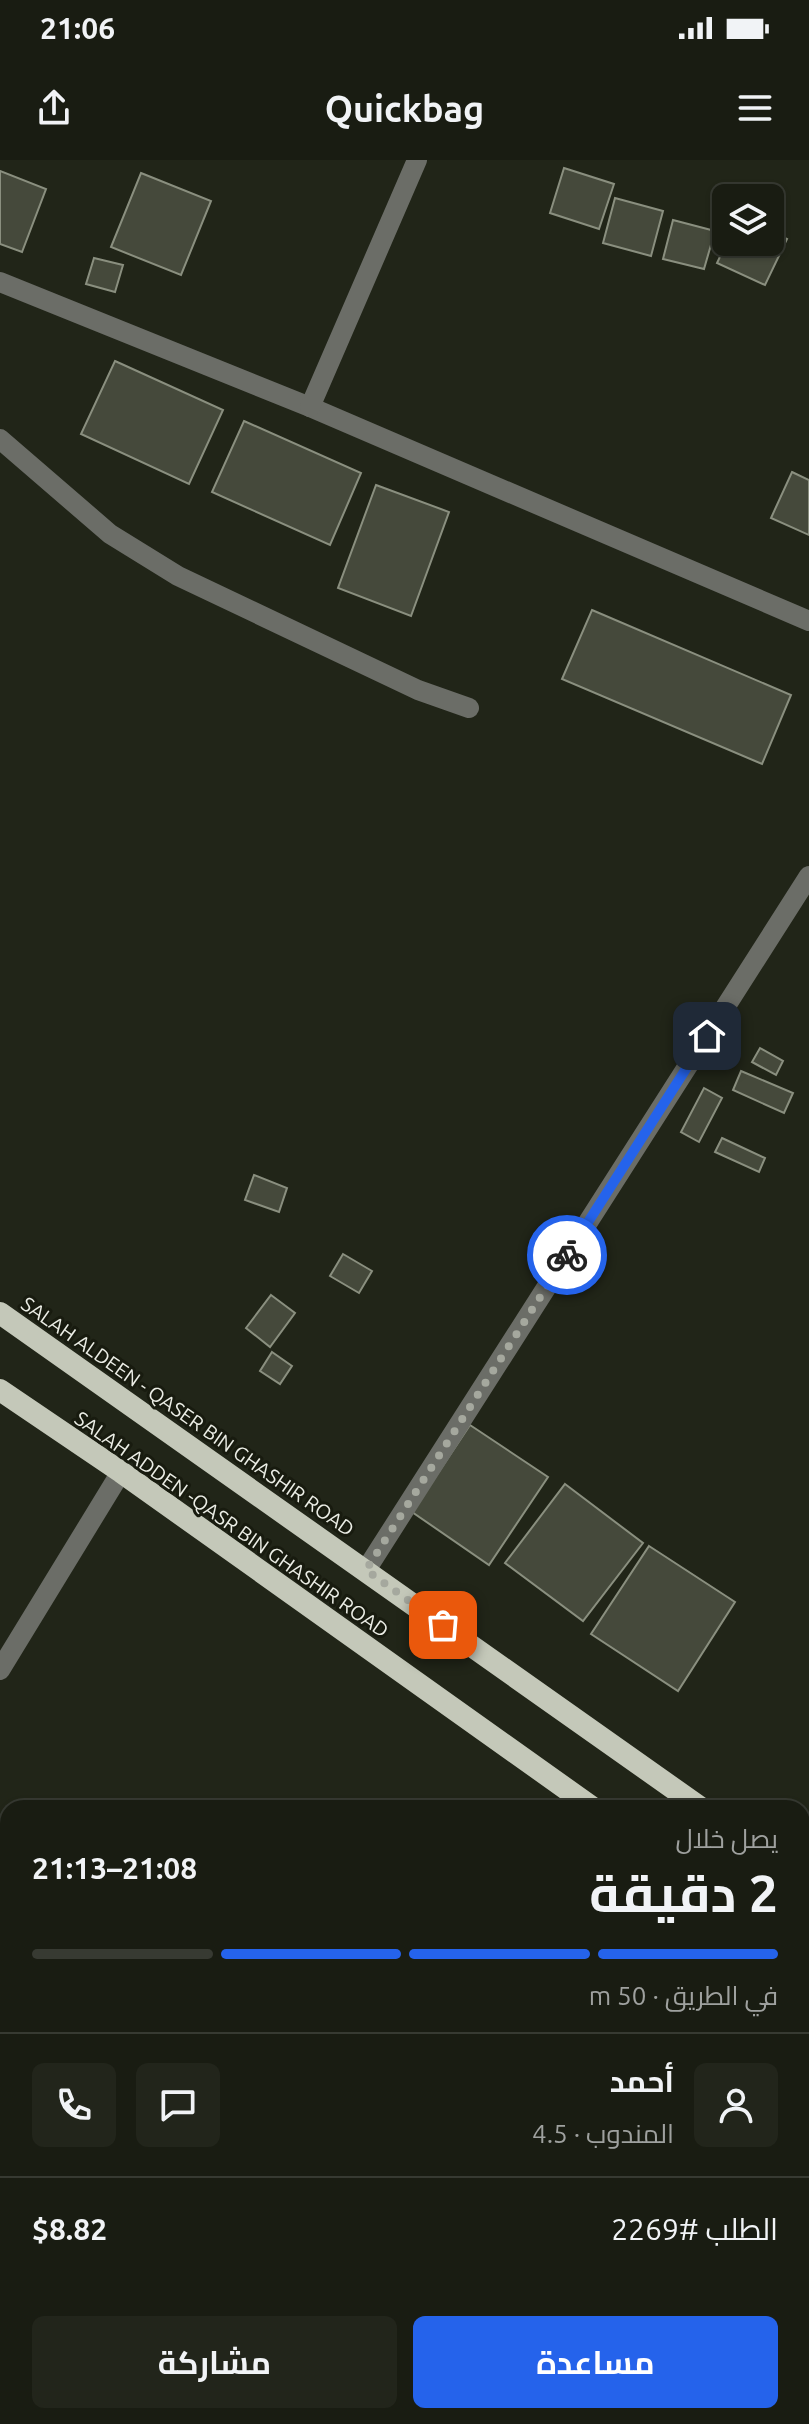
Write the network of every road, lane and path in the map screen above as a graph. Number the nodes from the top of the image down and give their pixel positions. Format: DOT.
graph roads {
  1 [pos="417,160"];
  2 [pos="0,282"];
  3 [pos="310,407"];
  4 [pos="0,439"];
  5 [pos="809,621"];
  6 [pos="469,708"];
  7 [pos="809,876"];
  8 [pos="0,1313"];
  9 [pos="0,1390"];
  10 [pos="121,1472"];
  11 [pos="366,1570"];
  12 [pos="0,1670"];
  13 [pos="582,1800"];
  14 [pos="690,1800"];
  1 -- 3 [label="street"];
  2 -- 3 [label="street"];
  3 -- 5 [label="street"];
  4 -- 6 [label="street"];
  7 -- 11 [label="street"];
  8 -- 11 [label="highway, SALAH ALDEEN - QASER BIN GHASHIR ROAD"];
  9 -- 10 [label="highway, SALAH ADDEN -QASR BIN GHASHIR ROAD"];
  10 -- 12 [label="street"];
  10 -- 13 [label="highway, SALAH ADDEN -QASR BIN GHASHIR ROAD"];
  11 -- 14 [label="highway, SALAH ALDEEN - QASER BIN GHASHIR ROAD"];
}
